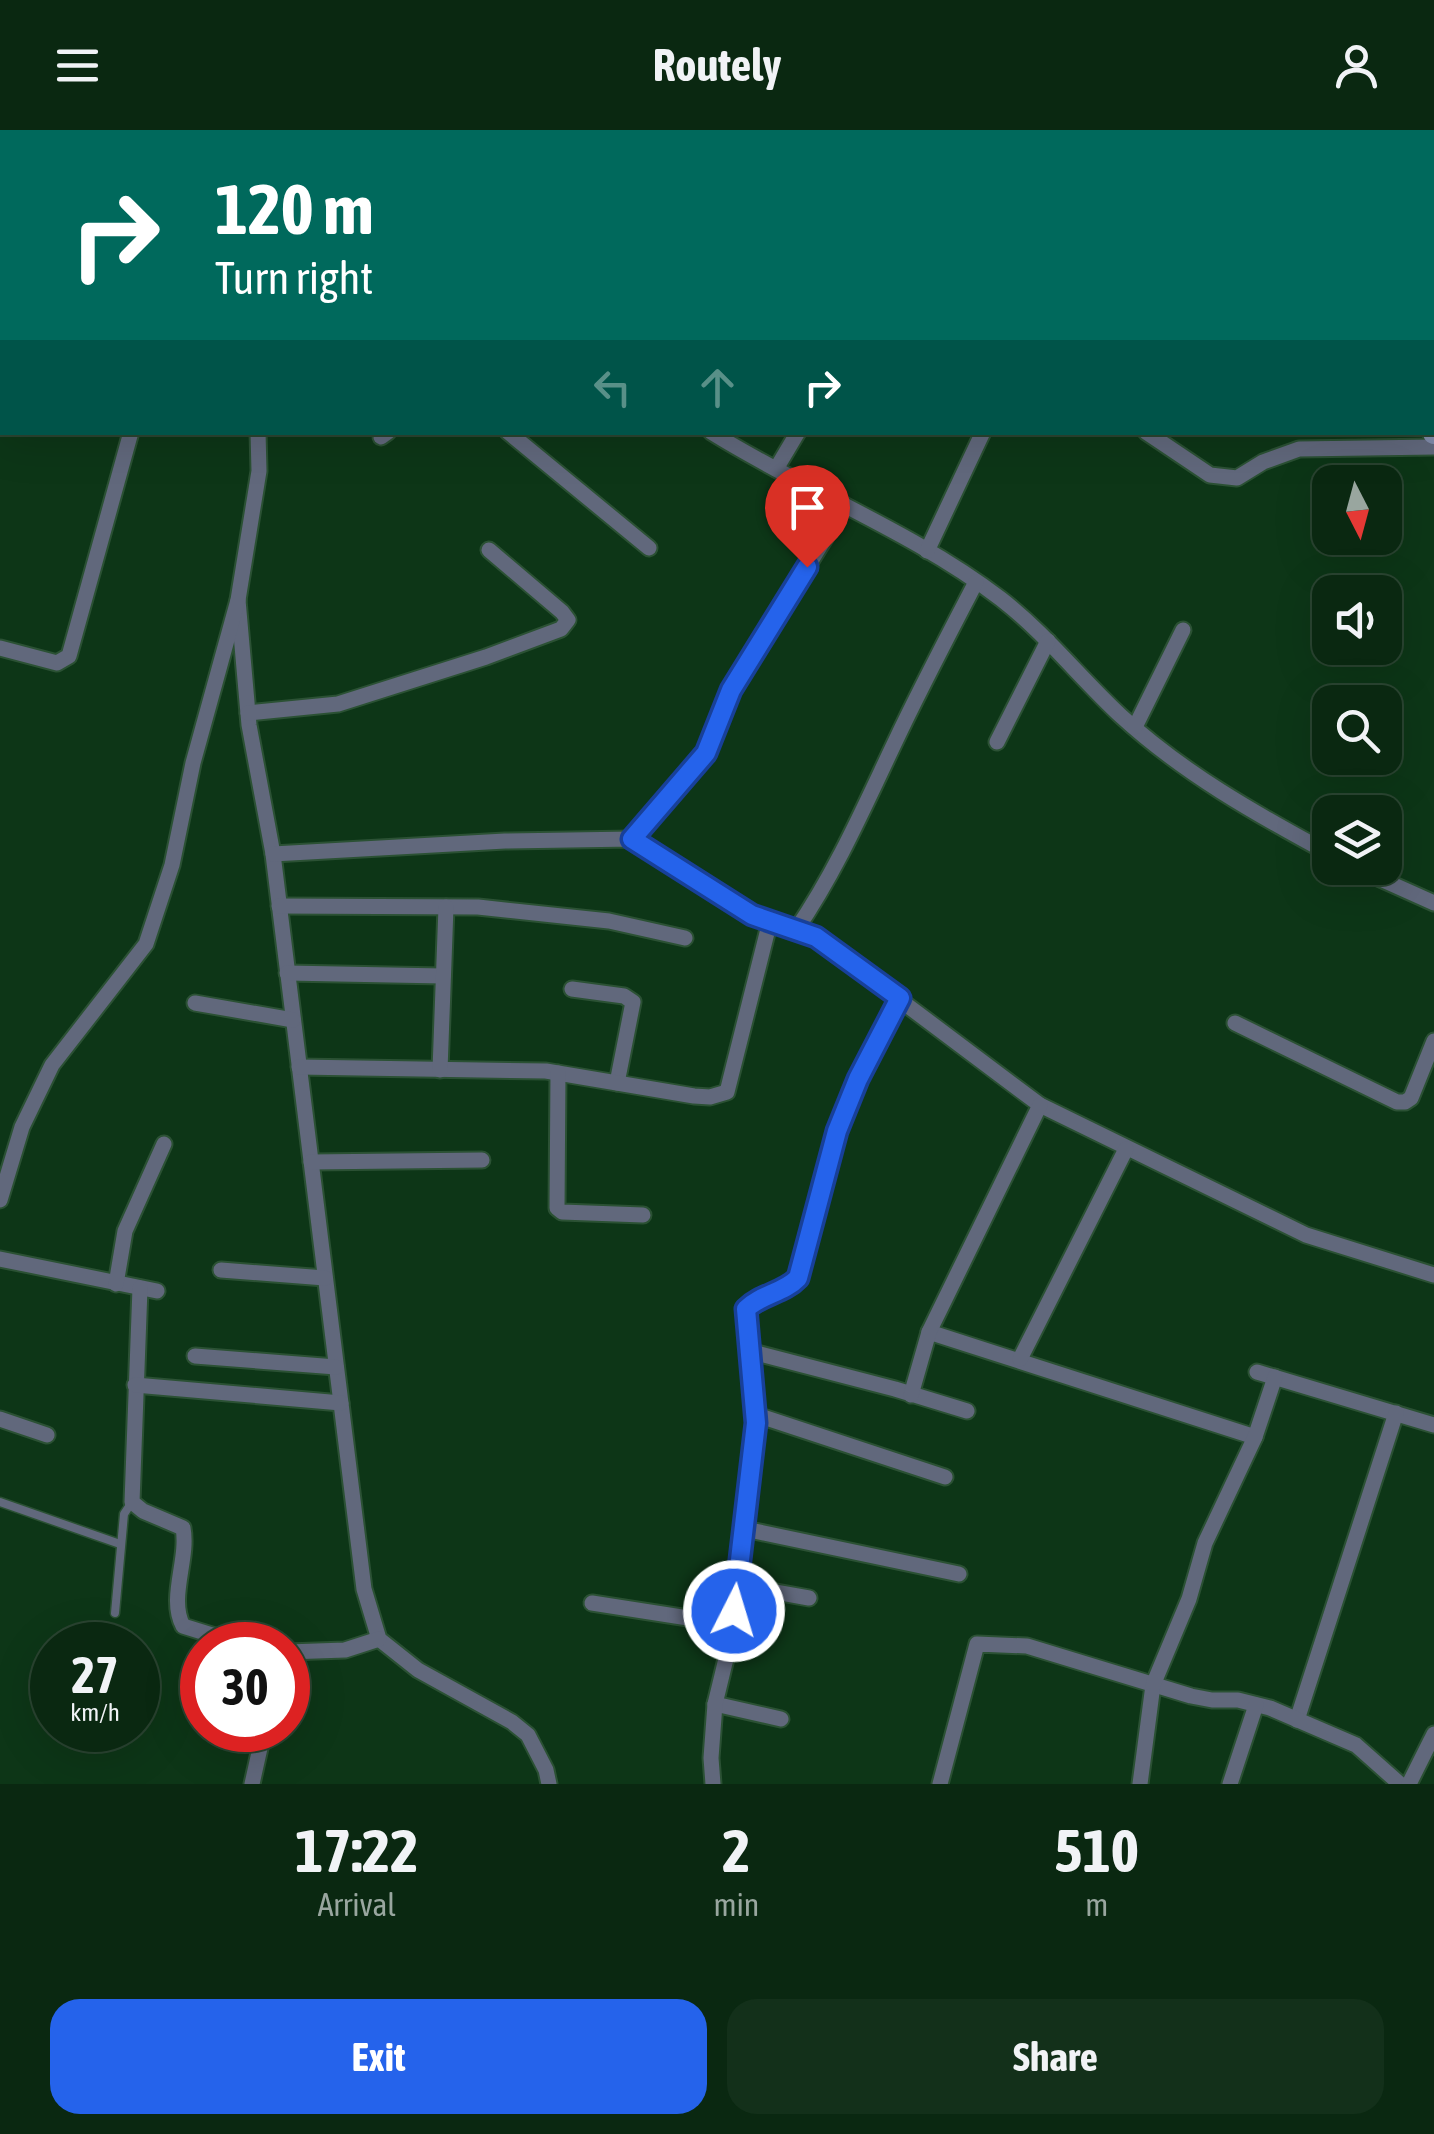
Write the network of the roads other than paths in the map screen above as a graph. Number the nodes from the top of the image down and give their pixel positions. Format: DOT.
graph roads {
  1 [pos="130,435"];
  2 [pos="258,435"];
  3 [pos="512,435"];
  4 [pos="715,435"];
  5 [pos="796,435"];
  6 [pos="982,435"];
  7 [pos="1150,435"];
  8 [pos="1434,447"];
  9 [pos="776,469"];
  10 [pos="845,506"];
  11 [pos="649,548"];
  12 [pos="489,550"];
  13 [pos="927,550"];
  14 [pos="976,582"];
  15 [pos="238,600"];
  16 [pos="1183,630"];
  17 [pos="1048,640"];
  18 [pos="0,648"];
  19 [pos="248,713"];
  20 [pos="1136,727"];
  21 [pos="998,742"];
  22 [pos="632,839"];
  23 [pos="1312,844"];
  24 [pos="273,854"];
  25 [pos="1395,885"];
  26 [pos="1434,902"];
  27 [pos="279,906"];
  28 [pos="446,907"];
  29 [pos="770,921"];
  30 [pos="796,930"];
  31 [pos="685,938"];
  32 [pos="288,973"];
  33 [pos="443,976"];
  34 [pos="572,989"];
  35 [pos="900,998"];
  36 [pos="195,1003"];
  37 [pos="293,1020"];
  38 [pos="1234,1023"];
  39 [pos="1434,1041"];
  40 [pos="299,1067"];
  41 [pos="440,1070"];
  42 [pos="558,1073"];
  43 [pos="617,1083"];
  44 [pos="1040,1105"];
  45 [pos="164,1144"];
  46 [pos="1126,1149"];
  47 [pos="482,1160"];
  48 [pos="311,1162"];
  49 [pos="0,1200"];
  50 [pos="644,1216"];
  51 [pos="0,1259"];
  52 [pos="222,1270"];
  53 [pos="1434,1276"];
  54 [pos="326,1278"];
  55 [pos="116,1284"];
  56 [pos="929,1332"];
  57 [pos="749,1351"];
  58 [pos="194,1356"];
  59 [pos="1020,1360"];
  60 [pos="336,1367"];
  61 [pos="1257,1372"];
  62 [pos="1275,1377"];
  63 [pos="135,1384"];
  64 [pos="912,1394"];
  65 [pos="341,1403"];
  66 [pos="967,1412"];
  67 [pos="1396,1413"];
  68 [pos="754,1414"];
  69 [pos="0,1418"];
  70 [pos="1434,1425"];
  71 [pos="47,1435"];
  72 [pos="1254,1437"];
  73 [pos="945,1477"];
  74 [pos="0,1502"];
  75 [pos="132,1502"];
  76 [pos="745,1530"];
  77 [pos="120,1544"];
  78 [pos="959,1574"];
  79 [pos="737,1585"];
  80 [pos="809,1598"];
  81 [pos="592,1602"];
  82 [pos="115,1612"];
  83 [pos="181,1622"];
  84 [pos="733,1625"];
  85 [pos="378,1639"];
  86 [pos="310,1651"];
  87 [pos="1153,1684"];
  88 [pos="715,1704"];
  89 [pos="1256,1704"];
  90 [pos="781,1718"];
  91 [pos="1297,1720"];
  92 [pos="1434,1734"];
  93 [pos="259,1752"];
  94 [pos="1394,1782"];
  95 [pos="252,1784"];
  96 [pos="550,1784"];
  97 [pos="713,1784"];
  98 [pos="940,1784"];
  99 [pos="1140,1784"];
  100 [pos="1230,1784"];
  101 [pos="1409,1784"];
  1 -- 18 [label="street"];
  2 -- 15 [label="street"];
  3 -- 11 [label="street"];
  4 -- 9 [label="street"];
  5 -- 9 [label="street"];
  6 -- 13 [label="street"];
  7 -- 8 [label="street"];
  9 -- 10 [label="street"];
  10 -- 13 [label="street"];
  10 -- 22 [label="street"];
  12 -- 19 [label="street"];
  13 -- 14 [label="street"];
  14 -- 17 [label="street"];
  14 -- 30 [label="street"];
  15 -- 19 [label="street"];
  15 -- 49 [label="street"];
  16 -- 20 [label="street"];
  17 -- 20 [label="street"];
  17 -- 21 [label="street"];
  19 -- 24 [label="street"];
  20 -- 23 [label="street"];
  22 -- 24 [label="street"];
  22 -- 29 [label="street"];
  24 -- 27 [label="street"];
  25 -- 26 [label="street"];
  27 -- 28 [label="street"];
  27 -- 32 [label="street"];
  28 -- 31 [label="street"];
  28 -- 33 [label="street"];
  29 -- 30 [label="street"];
  29 -- 43 [label="street"];
  30 -- 35 [label="street"];
  32 -- 33 [label="street"];
  32 -- 37 [label="street"];
  33 -- 41 [label="street"];
  34 -- 43 [label="street"];
  35 -- 44 [label="street"];
  35 -- 57 [label="street"];
  36 -- 37 [label="street"];
  37 -- 40 [label="street"];
  38 -- 39 [label="street"];
  40 -- 41 [label="street"];
  40 -- 48 [label="street"];
  41 -- 42 [label="street"];
  42 -- 43 [label="street"];
  42 -- 50 [label="street"];
  44 -- 46 [label="street"];
  44 -- 56 [label="street"];
  45 -- 55 [label="street"];
  46 -- 53 [label="street"];
  46 -- 59 [label="street"];
  47 -- 48 [label="street"];
  48 -- 54 [label="street"];
  51 -- 55 [label="street"];
  52 -- 54 [label="street"];
  54 -- 60 [label="street"];
  55 -- 63 [label="street"];
  56 -- 59 [label="street"];
  56 -- 64 [label="street"];
  57 -- 64 [label="street"];
  57 -- 68 [label="street"];
  58 -- 60 [label="street"];
  59 -- 72 [label="street"];
  60 -- 65 [label="street"];
  61 -- 62 [label="street"];
  62 -- 67 [label="street"];
  62 -- 72 [label="street"];
  63 -- 65 [label="street"];
  63 -- 75 [label="street"];
  64 -- 66 [label="street"];
  65 -- 85 [label="street"];
  67 -- 70 [label="street"];
  67 -- 91 [label="street"];
  68 -- 73 [label="street"];
  68 -- 76 [label="street"];
  69 -- 71 [label="street"];
  72 -- 87 [label="street"];
  74 -- 77 [label="lane"];
  75 -- 77 [label="lane"];
  75 -- 83 [label="street"];
  76 -- 78 [label="street"];
  76 -- 79 [label="street"];
  77 -- 82 [label="lane"];
  79 -- 80 [label="street"];
  79 -- 84 [label="street"];
  81 -- 84 [label="street"];
  84 -- 88 [label="street"];
  85 -- 86 [label="street"];
  85 -- 96 [label="street"];
  87 -- 89 [label="street"];
  87 -- 98 [label="street"];
  87 -- 99 [label="street"];
  88 -- 90 [label="street"];
  88 -- 97 [label="street"];
  89 -- 91 [label="street"];
  89 -- 100 [label="street"];
  91 -- 94 [label="street"];
  92 -- 101 [label="street"];
  93 -- 95 [label="street"];
}
